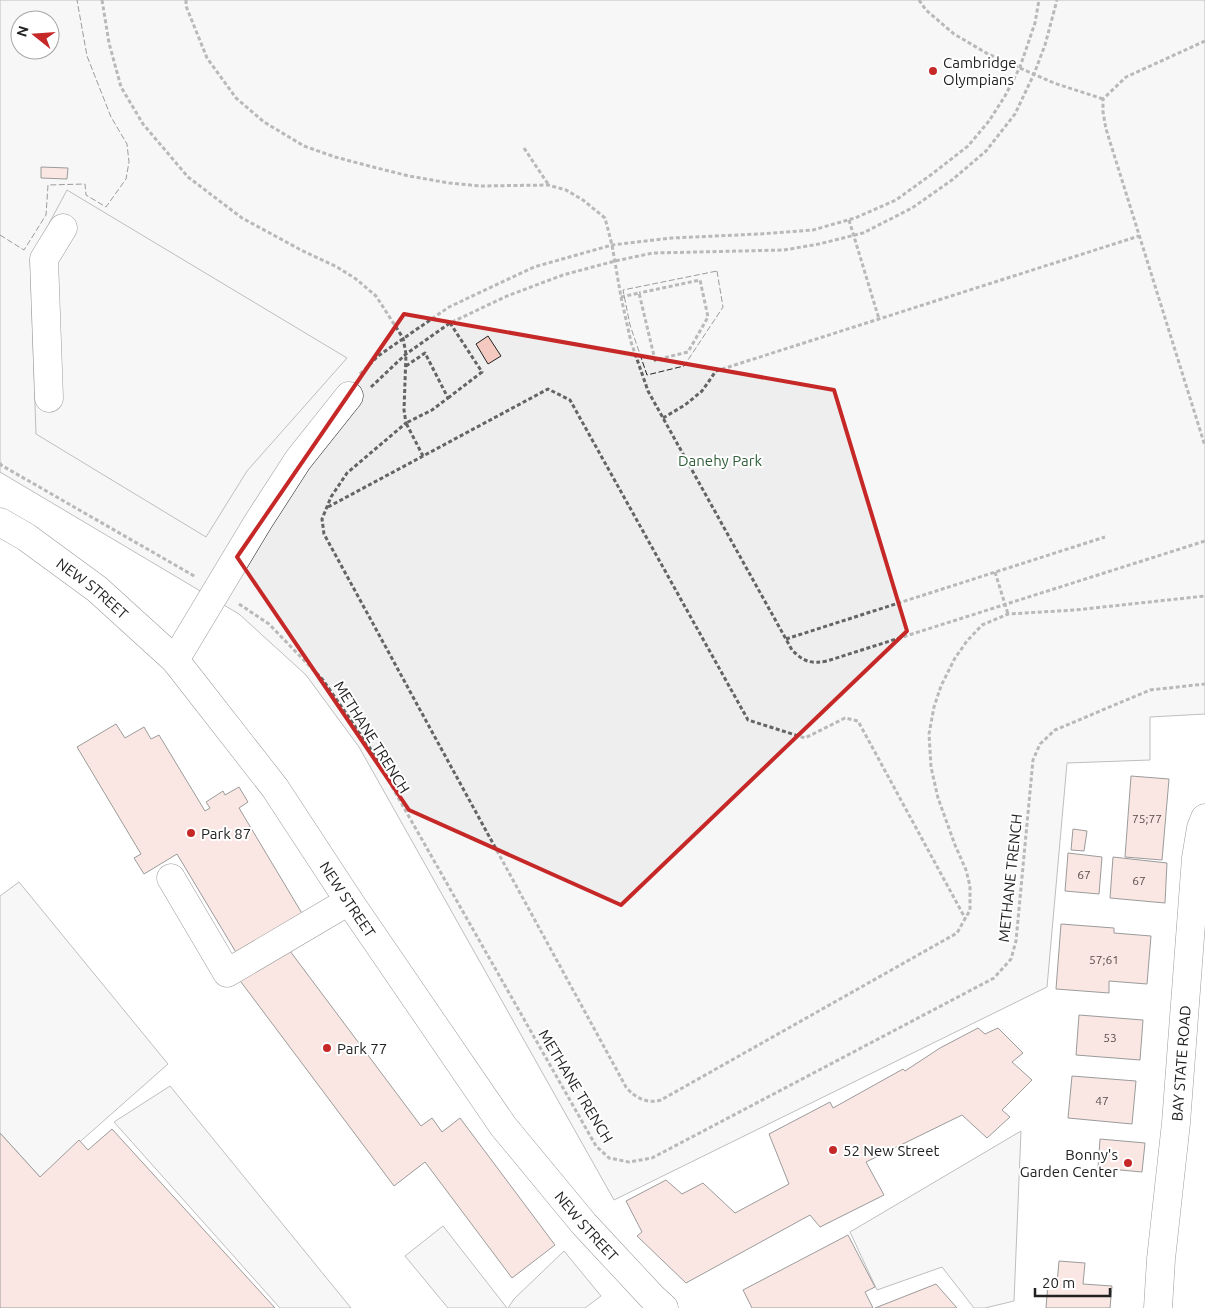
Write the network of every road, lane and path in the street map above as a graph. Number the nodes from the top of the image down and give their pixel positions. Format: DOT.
graph roads {
  1 [pos="102,0"];
  2 [pos="186,0"];
  3 [pos="919,0"];
  4 [pos="1039,0"];
  5 [pos="1057,0"];
  6 [pos="1205,41"];
  7 [pos="1020,67"];
  8 [pos="1034,74"];
  9 [pos="1103,99"];
  10 [pos="524,148"];
  11 [pos="548,185"];
  12 [pos="849,220"];
  13 [pos="63,228"];
  14 [pos="854,235"];
  15 [pos="1139,236"];
  16 [pos="612,245"];
  17 [pos="615,261"];
  18 [pos="639,293"];
  19 [pos="621,297"];
  20 [pos="879,319"];
  21 [pos="450,324"];
  22 [pos="403,338"];
  23 [pos="406,354"];
  24 [pos="405,366"];
  25 [pos="352,388"];
  26 [pos="49,398"];
  27 [pos="448,398"];
  28 [pos="663,418"];
  29 [pos="406,423"];
  30 [pos="1204,437"];
  31 [pos="1205,446"];
  32 [pos="424,456"];
  33 [pos="0,463"];
  34 [pos="327,508"];
  35 [pos="0,522"];
  36 [pos="1105,537"];
  37 [pos="1205,541"];
  38 [pos="995,572"];
  39 [pos="217,589"];
  40 [pos="1205,596"];
  41 [pos="1006,604"];
  42 [pos="1008,614"];
  43 [pos="786,639"];
  44 [pos="175,660"];
  45 [pos="1205,684"];
  46 [pos="1205,818"];
  47 [pos="171,878"];
  48 [pos="349,901"];
  49 [pos="965,918"];
  50 [pos="1197,947"];
  51 [pos="664,1308"];
  52 [pos="1158,1308"];
  1 -- 22 [label="path"];
  2 -- 11 [label="path"];
  3 -- 7 [label="path"];
  4 -- 7 [label="path"];
  5 -- 8 [label="path"];
  6 -- 9 [label="path"];
  7 -- 8 [label="path"];
  7 -- 12 [label="path"];
  8 -- 9 [label="path"];
  8 -- 14 [label="path"];
  9 -- 15 [label="path"];
  10 -- 11 [label="path"];
  11 -- 16 [label="path"];
  12 -- 14 [label="path"];
  12 -- 16 [label="path"];
  13 -- 26 [label="street"];
  14 -- 17 [label="path"];
  14 -- 20 [label="path"];
  15 -- 20 [label="path"];
  15 -- 30 [label="path"];
  16 -- 17 [label="path"];
  16 -- 22 [label="path"];
  17 -- 19 [label="path"];
  17 -- 21 [label="path"];
  18 -- 18 [label="path"];
  18 -- 19 [label="path"];
  19 -- 28 [label="path"];
  20 -- 28 [label="path"];
  21 -- 23 [label="path"];
  21 -- 27 [label="path"];
  22 -- 23 [label="path"];
  22 -- 25 [label="path"];
  23 -- 24 [label="path"];
  23 -- 25 [label="path"];
  24 -- 27 [label="path"];
  24 -- 29 [label="path"];
  25 -- 39 [label="street"];
  27 -- 29 [label="path"];
  28 -- 43 [label="path"];
  29 -- 32 [label="path"];
  29 -- 34 [label="path"];
  30 -- 31 [label="path"];
  32 -- 34 [label="path"];
  32 -- 49 [label="path"];
  33 -- 39 [label="path, METHANE TRENCH"];
  34 -- 49 [label="path"];
  35 -- 44 [label="street, NEW STREET"];
  36 -- 38 [label="path"];
  37 -- 41 [label="path"];
  38 -- 41 [label="path"];
  38 -- 43 [label="path"];
  39 -- 44 [label="street"];
  39 -- 45 [label="path, METHANE TRENCH"];
  40 -- 42 [label="path"];
  41 -- 42 [label="path"];
  41 -- 43 [label="path"];
  42 -- 49 [label="path"];
  44 -- 48 [label="street, NEW STREET"];
  46 -- 50 [label="street, BAY STATE ROAD"];
  47 -- 48 [label="street"];
  48 -- 51 [label="street, NEW STREET"];
  50 -- 52 [label="street, BAY STATE ROAD"];
}
